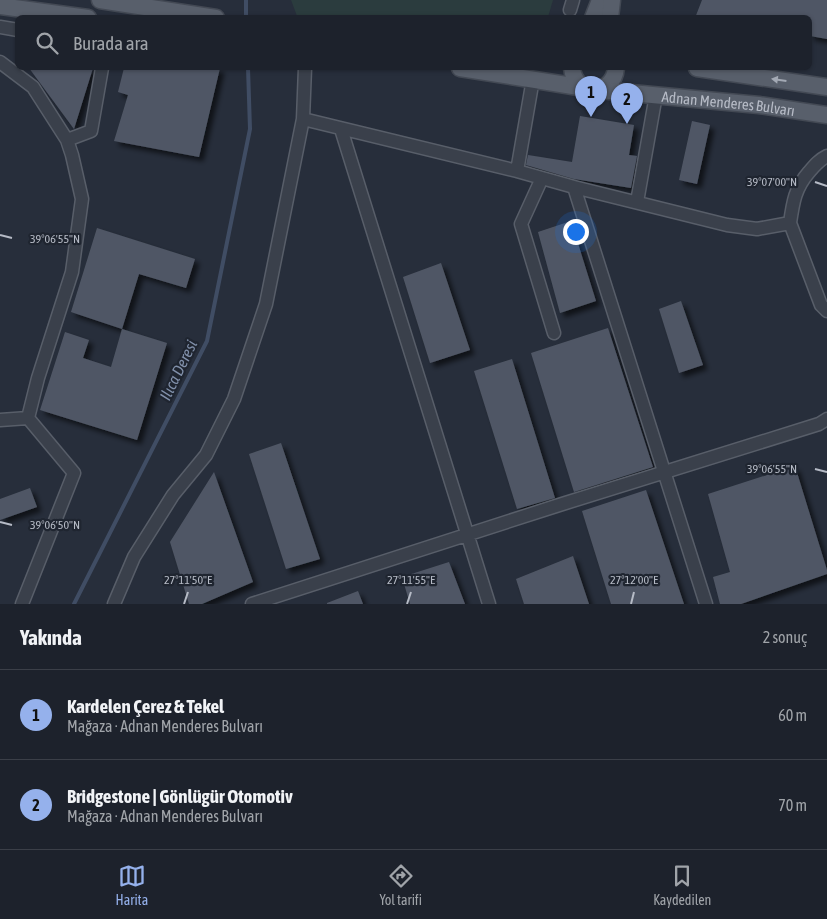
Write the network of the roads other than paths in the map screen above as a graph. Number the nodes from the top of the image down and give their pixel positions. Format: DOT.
graph roads {
  1 [pos="100,0"];
  2 [pos="600,0"];
  3 [pos="612,0"];
  4 [pos="0,6"];
  5 [pos="66,15"];
  6 [pos="201,15"];
  7 [pos="594,15"];
  8 [pos="610,15"];
  9 [pos="0,27"];
  10 [pos="15,30"];
  11 [pos="0,62"];
  12 [pos="102,70"];
  13 [pos="305,70"];
  14 [pos="473,70"];
  15 [pos="573,70"];
  16 [pos="616,70"];
  17 [pos="711,70"];
  18 [pos="533,79"];
  19 [pos="827,87"];
  20 [pos="592,89"];
  21 [pos="656,95"];
  22 [pos="827,115"];
  23 [pos="302,119"];
  24 [pos="340,129"];
  25 [pos="67,140"];
  26 [pos="827,156"];
  27 [pos="517,171"];
  28 [pos="542,178"];
  29 [pos="574,187"];
  30 [pos="637,202"];
  31 [pos="790,223"];
  32 [pos="827,311"];
  33 [pos="554,333"];
  34 [pos="28,418"];
  35 [pos="827,419"];
  36 [pos="0,420"];
  37 [pos="664,472"];
  38 [pos="467,534"];
  39 [pos="22,604"];
  40 [pos="114,604"];
  41 [pos="252,604"];
  42 [pos="489,604"];
  43 [pos="706,604"];
  1 -- 6 [label="main road"];
  2 -- 7 [label="main road"];
  3 -- 8 [label="main road"];
  4 -- 5 [label="main road"];
  9 -- 10 [label="street"];
  11 -- 25 [label="street"];
  12 -- 25 [label="street"];
  13 -- 23 [label="street"];
  14 -- 18 [label="main road, Adnan Menderes Bulvarı"];
  15 -- 20 [label="main road"];
  16 -- 20 [label="main road"];
  19 -- 17 [label="main road, Adnan Menderes Bulvarı, one-way"];
  18 -- 20 [label="main road, Adnan Menderes Bulvarı"];
  18 -- 27 [label="street"];
  20 -- 21 [label="main road, Adnan Menderes Bulvarı"];
  21 -- 22 [label="main road, Adnan Menderes Bulvarı"];
  21 -- 30 [label="street"];
  23 -- 24 [label="street"];
  23 -- 40 [label="street"];
  24 -- 27 [label="street"];
  24 -- 38 [label="street"];
  25 -- 34 [label="street"];
  26 -- 31 [label="street"];
  27 -- 28 [label="street"];
  28 -- 29 [label="street"];
  28 -- 33 [label="street"];
  29 -- 30 [label="street"];
  29 -- 37 [label="street"];
  30 -- 31 [label="street"];
  31 -- 32 [label="street"];
  34 -- 36 [label="street"];
  34 -- 39 [label="street"];
  35 -- 37 [label="street"];
  37 -- 38 [label="street"];
  37 -- 43 [label="street"];
  38 -- 41 [label="street"];
  38 -- 42 [label="street"];
}
